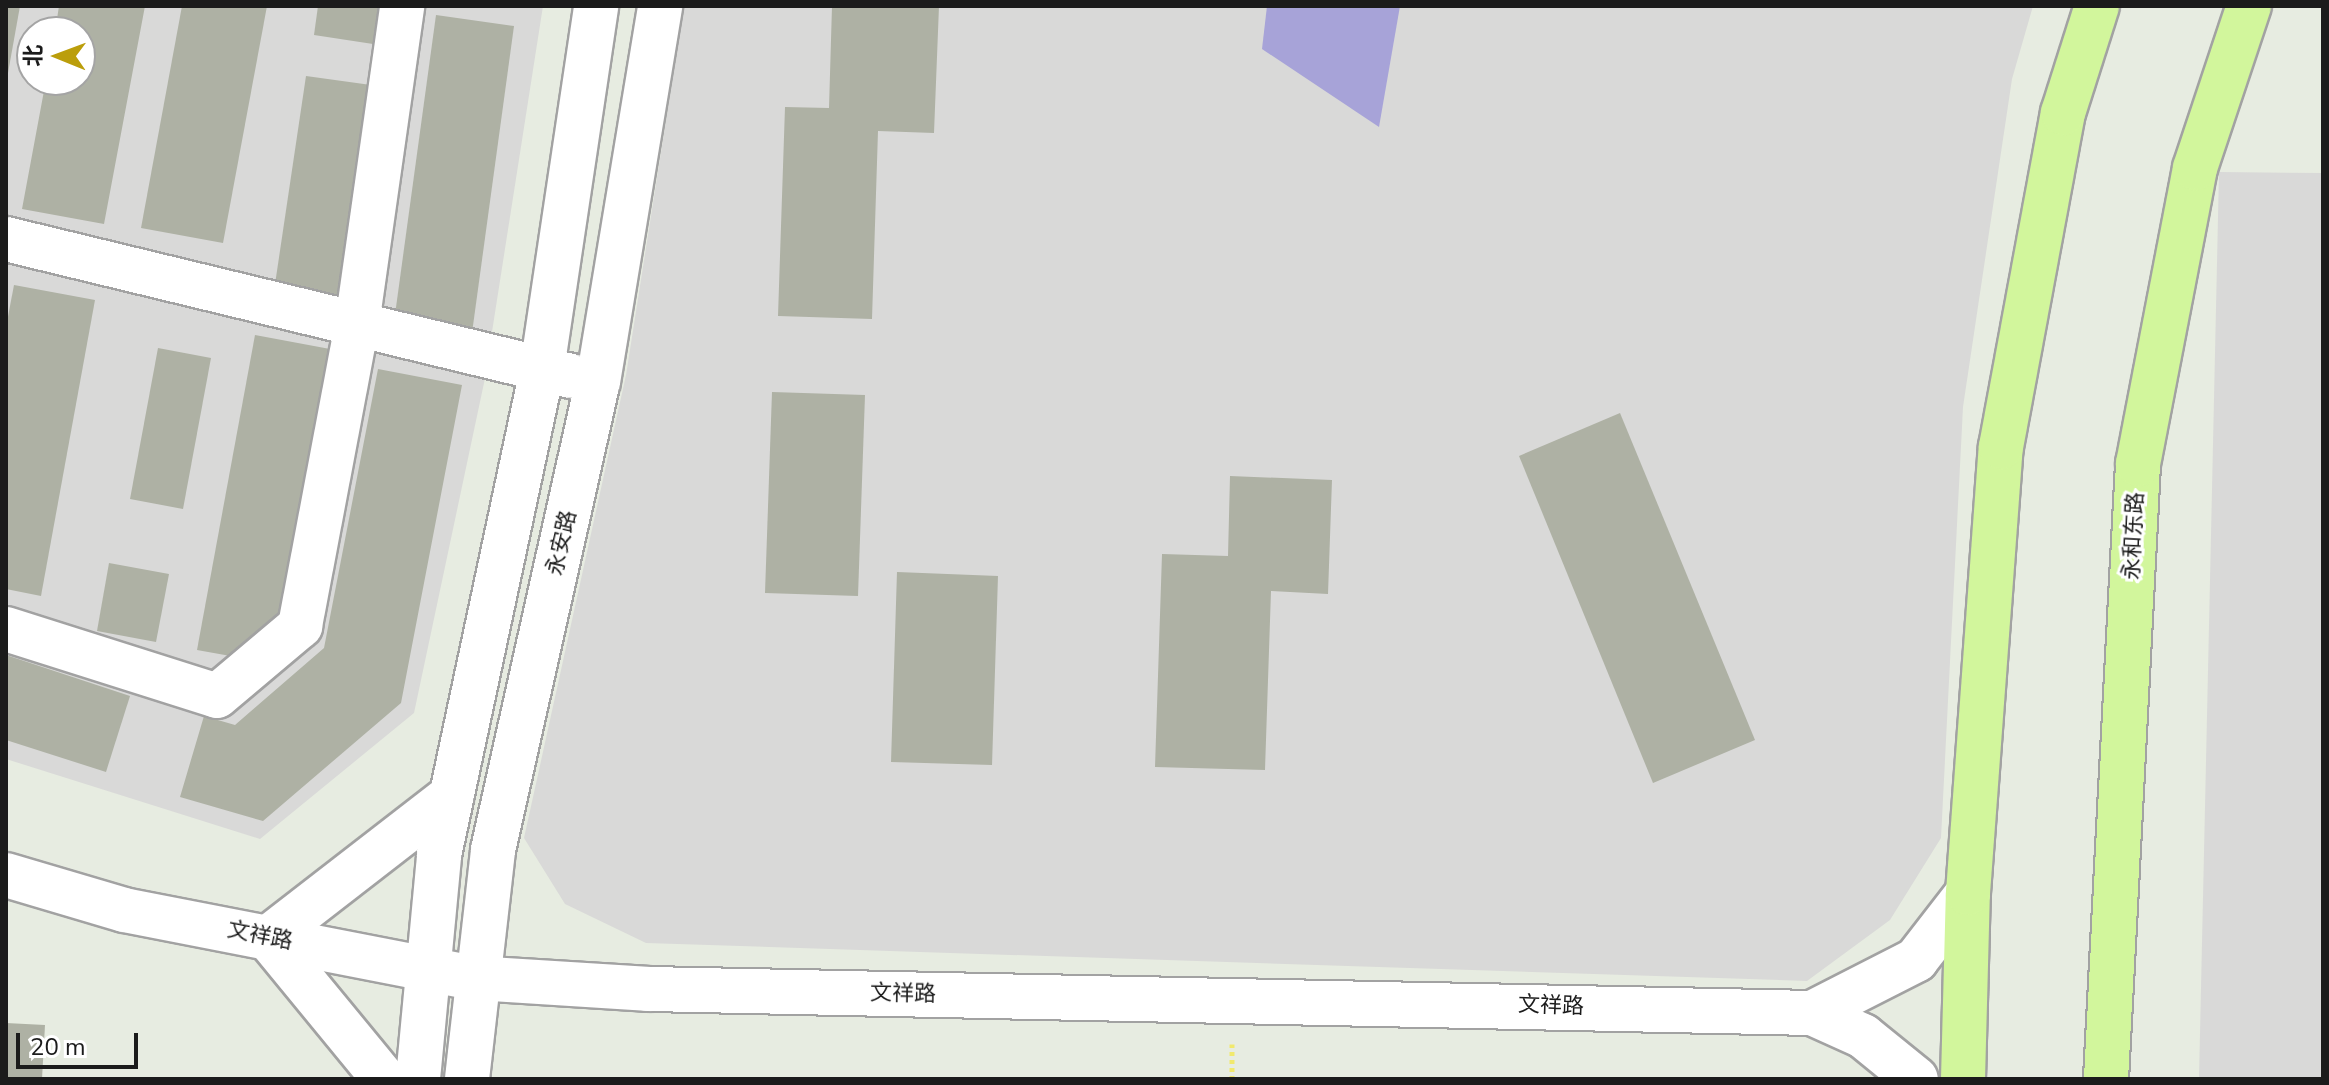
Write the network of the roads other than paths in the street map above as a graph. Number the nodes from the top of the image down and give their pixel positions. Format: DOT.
graph roads {
  1 [pos="402,6"];
  2 [pos="596,6"];
  3 [pos="660,6"];
  4 [pos="2097,6"];
  5 [pos="2249,6"];
  6 [pos="6,239"];
  7 [pos="357,324"];
  8 [pos="542,369"];
  9 [pos="598,382"];
  10 [pos="6,629"];
  11 [pos="451,796"];
  12 [pos="6,875"];
  13 [pos="1968,893"];
  14 [pos="268,938"];
  15 [pos="429,970"];
  16 [pos="475,978"];
  17 [pos="1812,1013"];
  18 [pos="384,1079"];
  19 [pos="418,1079"];
  20 [pos="467,1079"];
  21 [pos="1916,1079"];
  22 [pos="1963,1079"];
  23 [pos="2106,1079"];
  1 -- 7 [label="street"];
  2 -- 8 [label="street"];
  3 -- 9 [label="street, 永安路"];
  4 -- 13 [label="main road"];
  5 -- 23 [label="main road, 永和东路"];
  6 -- 7 [label="street"];
  7 -- 8 [label="street"];
  7 -- 10 [label="street"];
  8 -- 9 [label="street"];
  8 -- 15 [label="street"];
  9 -- 16 [label="street, 永安路"];
  11 -- 14 [label="street"];
  12 -- 14 [label="street, 文祥路"];
  13 -- 17 [label="street"];
  13 -- 22 [label="main road"];
  14 -- 15 [label="street, 文祥路"];
  14 -- 18 [label="street"];
  15 -- 16 [label="street, 文祥路"];
  15 -- 19 [label="street"];
  16 -- 17 [label="street, 文祥路"];
  16 -- 20 [label="street, 永安路"];
  17 -- 21 [label="street"];
}
